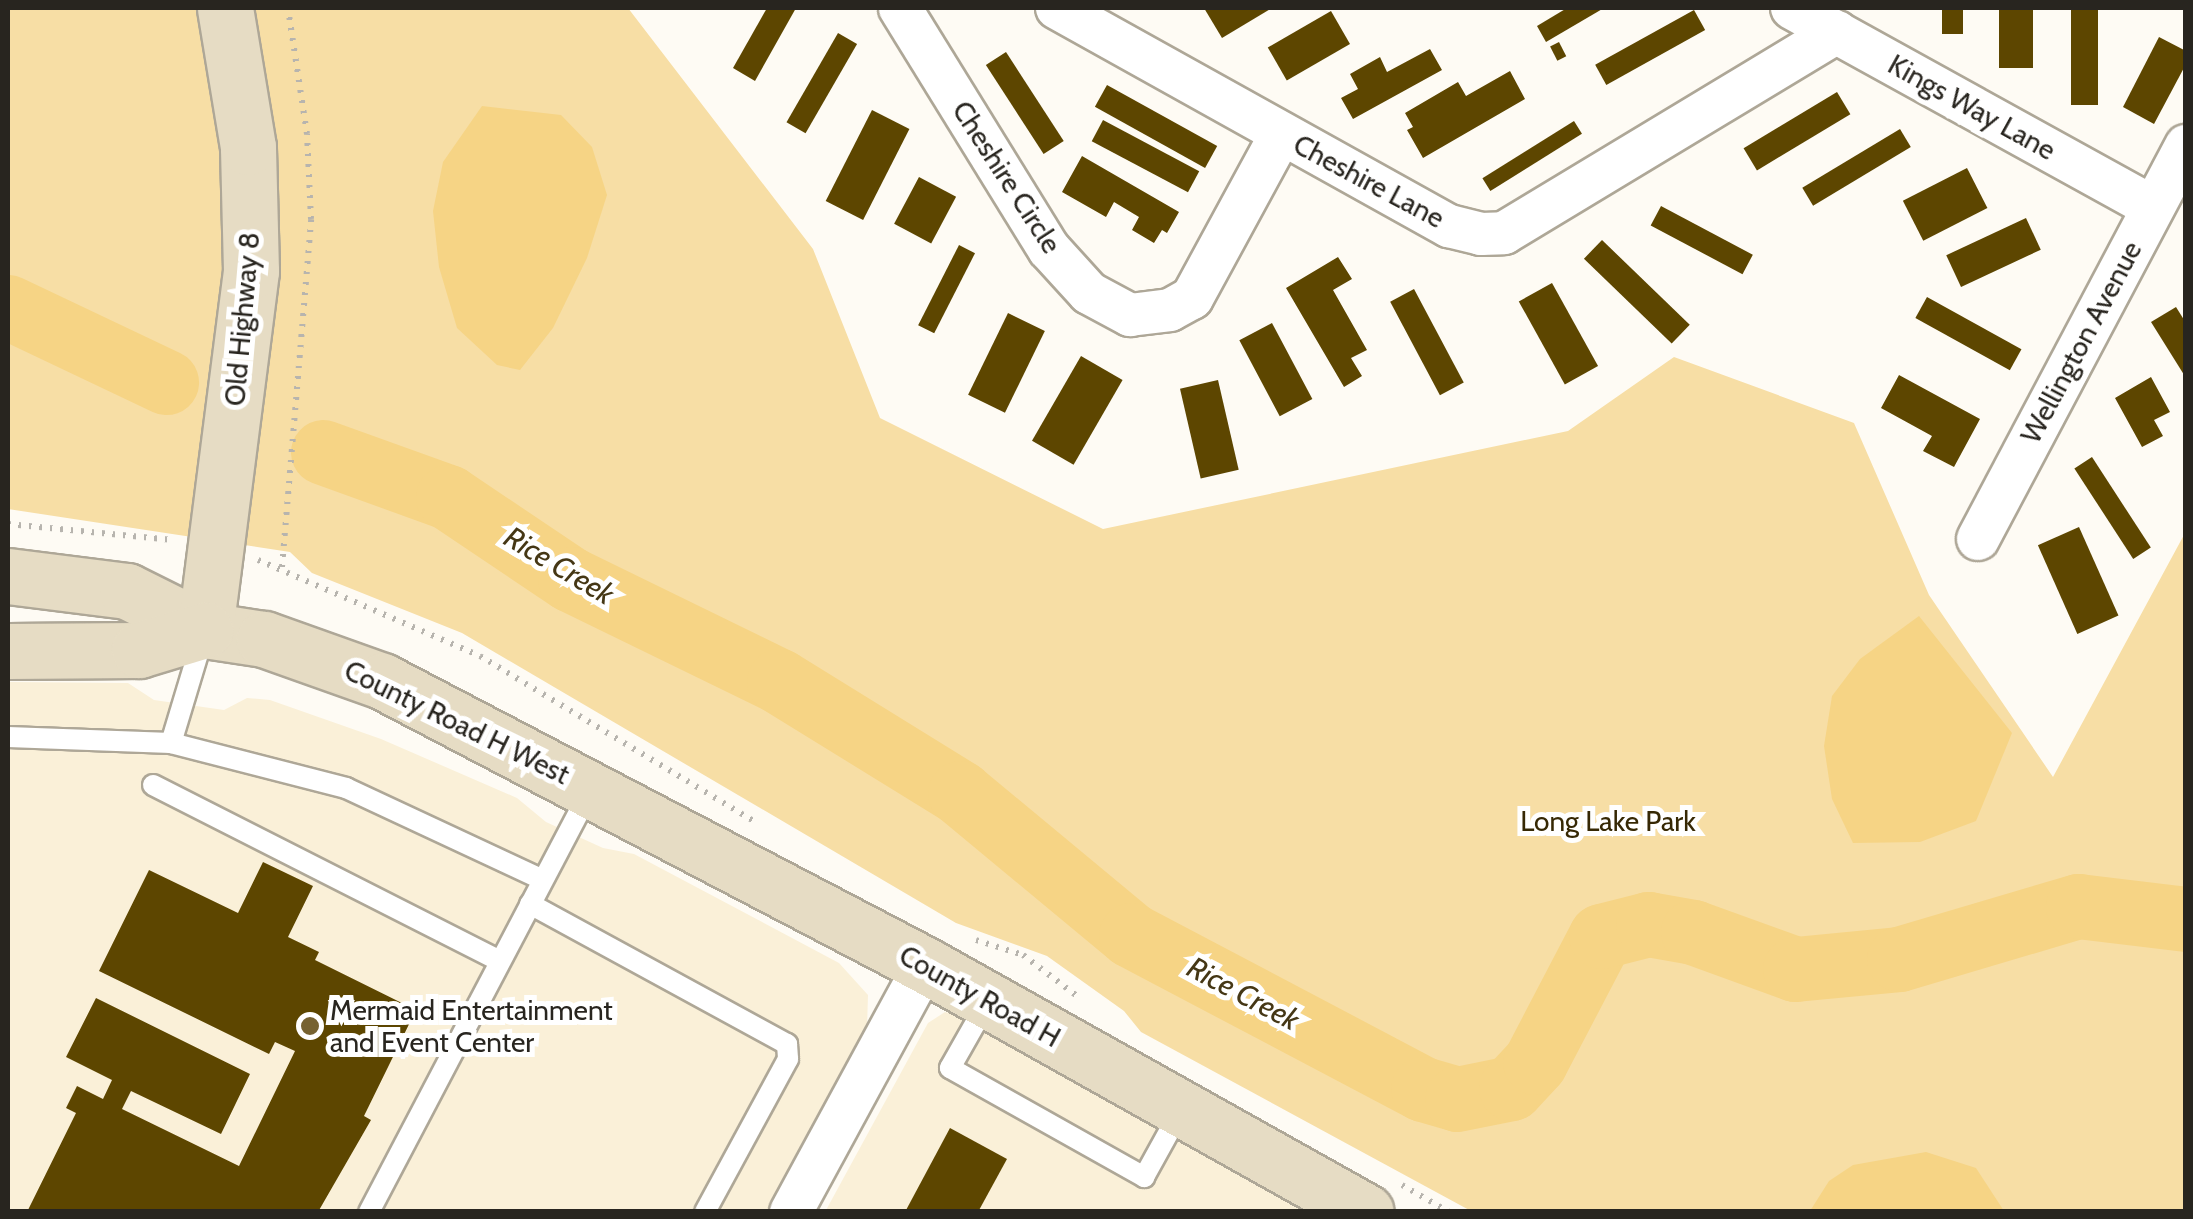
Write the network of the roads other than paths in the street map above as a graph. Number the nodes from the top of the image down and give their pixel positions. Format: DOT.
graph roads {
  1 [pos="225,8"];
  2 [pos="900,8"];
  3 [pos="1057,8"];
  4 [pos="1792,8"];
  5 [pos="1837,32"];
  6 [pos="1281,134"];
  7 [pos="2186,146"];
  8 [pos="2152,207"];
  9 [pos="1978,539"];
  10 [pos="8,576"];
  11 [pos="205,630"];
  12 [pos="8,651"];
  13 [pos="8,738"];
  14 [pos="170,743"];
  15 [pos="153,785"];
  16 [pos="591,788"];
  17 [pos="543,880"];
  18 [pos="530,904"];
  19 [pos="500,961"];
  20 [pos="926,965"];
  21 [pos="988,1000"];
  22 [pos="1182,1108"];
  23 [pos="369,1212"];
  24 [pos="705,1212"];
  25 [pos="791,1212"];
  26 [pos="1366,1212"];
  1 -- 11 [label="street, Old Highway 8"];
  2 -- 6 [label="street, Cheshire Circle"];
  3 -- 6 [label="street, Cheshire Lane"];
  4 -- 5 [label="street, Kings Way Lane"];
  5 -- 6 [label="street, Cheshire Lane"];
  5 -- 8 [label="street, Kings Way Lane"];
  7 -- 8 [label="street, Wellington Avenue"];
  8 -- 9 [label="street, Wellington Avenue"];
  10 -- 11 [label="street, County Road H West"];
  11 -- 12 [label="street, County Road H West"];
  11 -- 14 [label="lane"];
  11 -- 16 [label="street, County Road H West"];
  13 -- 14 [label="lane"];
  14 -- 17 [label="lane"];
  15 -- 19 [label="lane"];
  16 -- 17 [label="lane"];
  16 -- 20 [label="street, County Road H"];
  17 -- 18 [label="lane"];
  18 -- 19 [label="lane"];
  18 -- 24 [label="lane"];
  19 -- 23 [label="lane"];
  20 -- 21 [label="street, County Road H"];
  20 -- 25 [label="street"];
  21 -- 22 [label="street, County Road H"];
  21 -- 22 [label="lane"];
  22 -- 26 [label="street, County Road H"];
}
